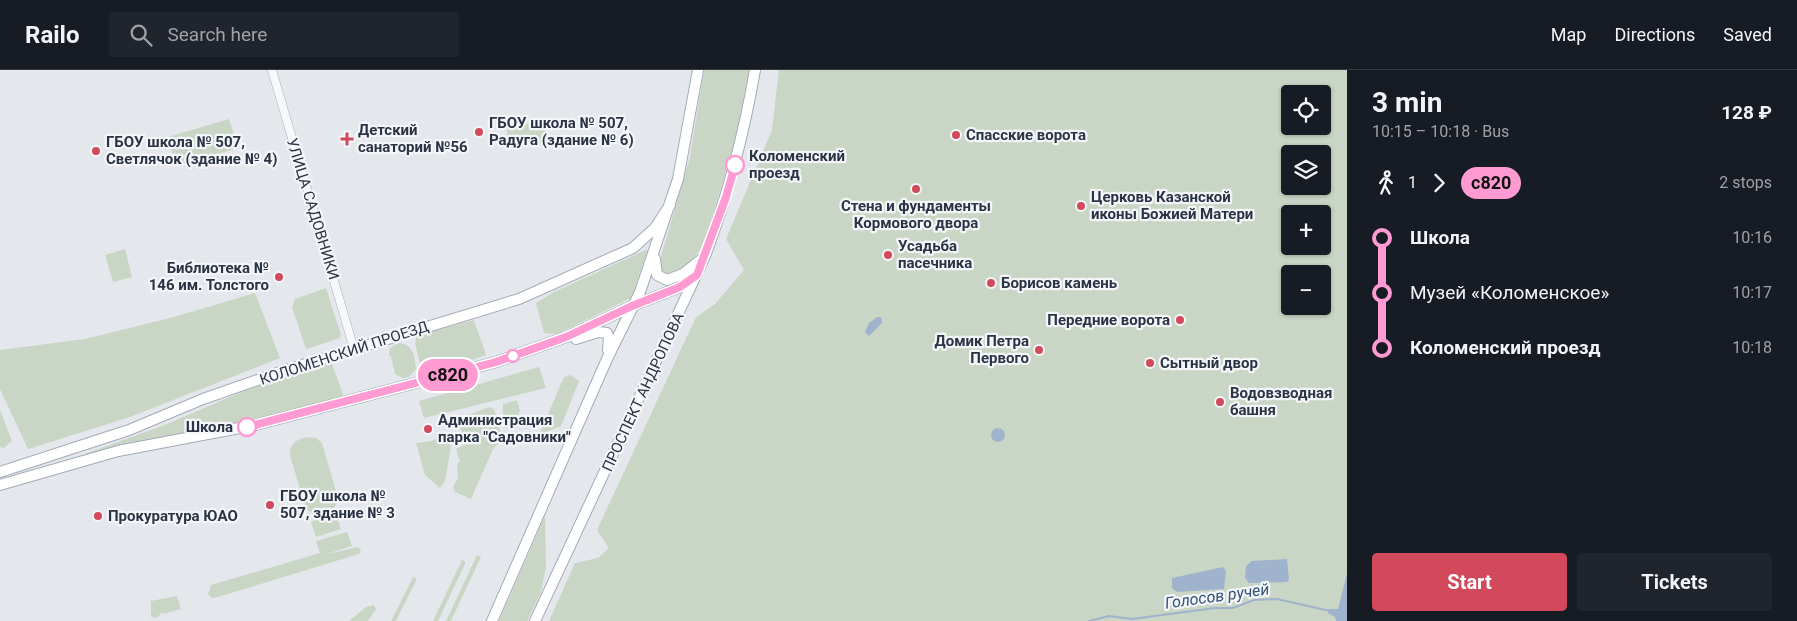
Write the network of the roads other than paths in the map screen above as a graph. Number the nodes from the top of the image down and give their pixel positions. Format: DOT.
graph roads {
  1 [pos="272,70"];
  2 [pos="698,70"];
  3 [pos="755,70"];
  4 [pos="670,205"];
  5 [pos="655,250"];
  6 [pos="705,256"];
  7 [pos="697,275"];
  8 [pos="632,306"];
  9 [pos="553,342"];
  10 [pos="354,349"];
  11 [pos="607,359"];
  12 [pos="81,447"];
  13 [pos="85,460"];
  14 [pos="0,472"];
  15 [pos="0,485"];
  16 [pos="492,621"];
  17 [pos="535,621"];
  1 -- 10 [label="street, УЛИЦА САДОВНИКИ"];
  2 -- 4 [label="main road"];
  3 -- 6 [label="main road, ПРОСПЕКТ АНДРОПОВА"];
  4 -- 5 [label="main road"];
  4 -- 10 [label="main road, КОЛОМЕНСКИЙ ПРОЕЗД"];
  5 -- 6 [label="main road"];
  5 -- 8 [label="main road"];
  6 -- 7 [label="main road, ПРОСПЕКТ АНДРОПОВА"];
  7 -- 8 [label="main road"];
  7 -- 17 [label="main road, ПРОСПЕКТ АНДРОПОВА"];
  8 -- 9 [label="main road"];
  8 -- 11 [label="main road"];
  9 -- 11 [label="main road"];
  9 -- 13 [label="main road"];
  10 -- 12 [label="main road, КОЛОМЕНСКИЙ ПРОЕЗД"];
  11 -- 16 [label="main road"];
  12 -- 13 [label="street"];
  12 -- 14 [label="main road, КОЛОМЕНСКИЙ ПРОЕЗД"];
  13 -- 15 [label="main road"];
}
